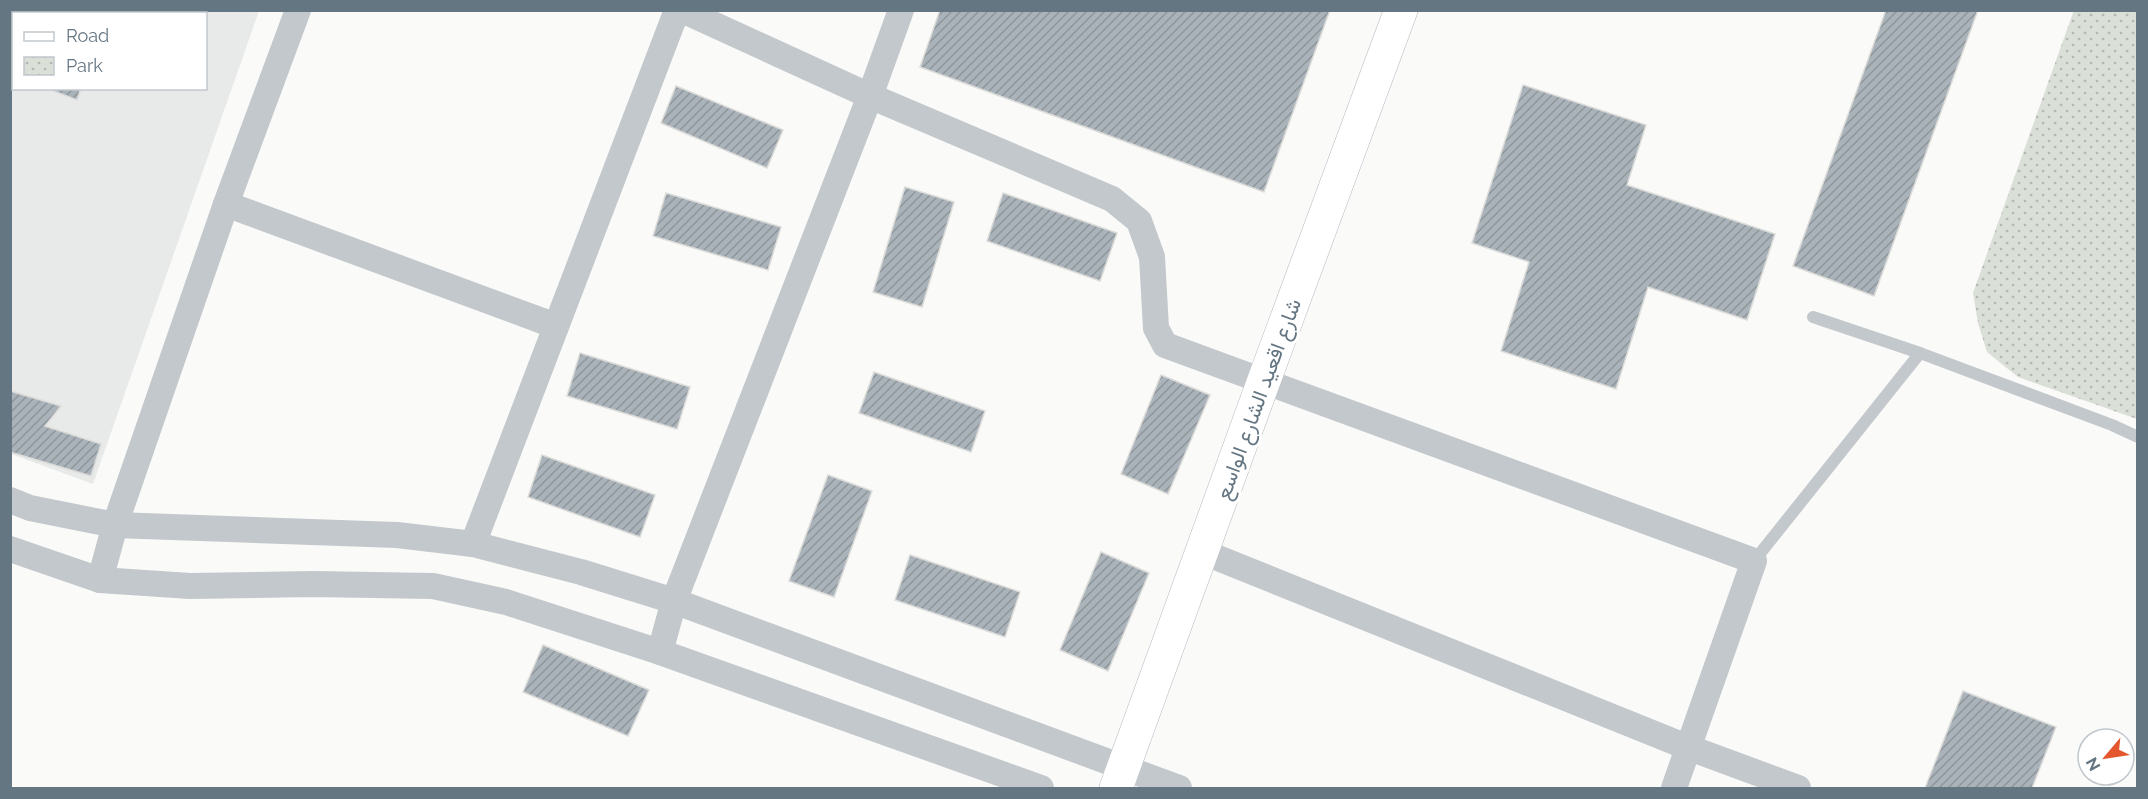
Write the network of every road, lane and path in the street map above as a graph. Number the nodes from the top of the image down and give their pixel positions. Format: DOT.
graph roads {
  1 [pos="298,10"];
  2 [pos="677,10"];
  3 [pos="682,10"];
  4 [pos="901,10"];
  5 [pos="1401,10"];
  6 [pos="870,96"];
  7 [pos="226,204"];
  8 [pos="1813,316"];
  9 [pos="556,326"];
  10 [pos="1920,353"];
  11 [pos="1263,383"];
  12 [pos="2138,436"];
  13 [pos="10,500"];
  14 [pos="115,525"];
  15 [pos="473,544"];
  16 [pos="10,549"];
  17 [pos="1203,552"];
  18 [pos="1754,561"];
  19 [pos="100,580"];
  20 [pos="674,601"];
  21 [pos="660,652"];
  22 [pos="1687,747"];
  23 [pos="1120,778"];
  24 [pos="1041,789"];
  25 [pos="1179,789"];
  26 [pos="1674,789"];
  27 [pos="1798,789"];
  1 -- 7 [label="street"];
  2 -- 9 [label="street"];
  3 -- 6 [label="street"];
  4 -- 6 [label="street"];
  5 -- 11 [label="street, شارع اقعيد الشارع الواسع"];
  6 -- 11 [label="street"];
  6 -- 20 [label="street"];
  7 -- 9 [label="street"];
  7 -- 14 [label="street"];
  8 -- 10 [label="lane"];
  9 -- 15 [label="street"];
  10 -- 12 [label="lane"];
  10 -- 18 [label="lane"];
  11 -- 17 [label="street, شارع اقعيد الشارع الواسع"];
  11 -- 18 [label="street"];
  13 -- 14 [label="street"];
  14 -- 15 [label="street"];
  14 -- 19 [label="street"];
  15 -- 20 [label="street"];
  16 -- 19 [label="street"];
  17 -- 22 [label="street"];
  17 -- 23 [label="street, شارع اقعيد الشارع الواسع"];
  18 -- 22 [label="street"];
  19 -- 21 [label="street"];
  20 -- 21 [label="street"];
  20 -- 23 [label="street"];
  21 -- 24 [label="street"];
  22 -- 26 [label="street"];
  22 -- 27 [label="street"];
  23 -- 25 [label="street"];
}
